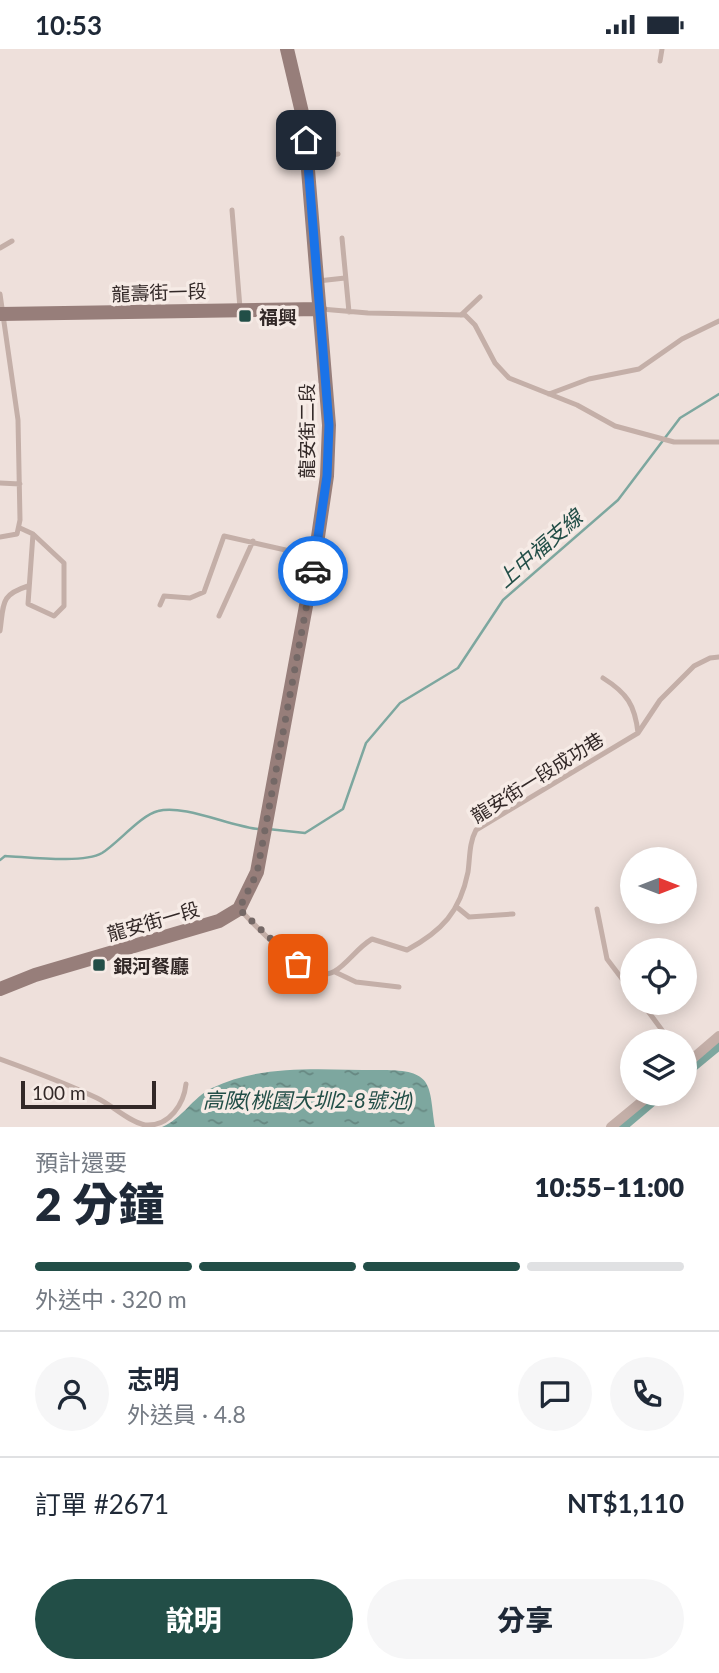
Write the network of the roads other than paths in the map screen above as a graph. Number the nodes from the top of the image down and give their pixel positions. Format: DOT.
graph roads {
  1 [pos="287,49"];
  2 [pos="662,49"];
  3 [pos="660,61"];
  4 [pos="338,154"];
  5 [pos="308,159"];
  6 [pos="232,210"];
  7 [pos="342,239"];
  8 [pos="12,241"];
  9 [pos="0,248"];
  10 [pos="345,278"];
  11 [pos="318,281"];
  12 [pos="0,294"];
  13 [pos="480,297"];
  14 [pos="240,308"];
  15 [pos="320,309"];
  16 [pos="348,311"];
  17 [pos="2,314"];
  18 [pos="461,315"];
  19 [pos="719,321"];
  20 [pos="549,394"];
  21 [pos="719,442"];
  22 [pos="0,483"];
  23 [pos="20,484"];
  24 [pos="20,528"];
  25 [pos="33,534"];
  26 [pos="0,537"];
  27 [pos="253,541"];
  28 [pos="315,557"];
  29 [pos="28,586"];
  30 [pos="160,605"];
  31 [pos="219,616"];
  32 [pos="0,631"];
  33 [pos="719,657"];
  34 [pos="603,678"];
  35 [pos="638,733"];
  36 [pos="458,908"];
  37 [pos="239,909"];
  38 [pos="597,909"];
  39 [pos="513,914"];
  40 [pos="335,972"];
  41 [pos="620,977"];
  42 [pos="399,987"];
  43 [pos="0,989"];
  44 [pos="719,1037"];
  45 [pos="697,1055"];
  46 [pos="0,1059"];
  47 [pos="186,1084"];
  48 [pos="636,1106"];
  49 [pos="611,1127"];
  1 -- 5 [label="street, 龍安街二段"];
  2 -- 3 [label="lane"];
  4 -- 5 [label="lane"];
  5 -- 11 [label="street, 龍安街二段"];
  6 -- 14 [label="lane"];
  7 -- 10 [label="lane"];
  8 -- 9 [label="lane"];
  10 -- 11 [label="lane"];
  10 -- 16 [label="lane"];
  11 -- 15 [label="street, 龍安街二段"];
  12 -- 17 [label="lane"];
  13 -- 18 [label="lane"];
  14 -- 15 [label="street, 龍壽街一段"];
  14 -- 17 [label="street, 龍壽街一段"];
  15 -- 16 [label="lane"];
  15 -- 28 [label="street, 龍安街二段"];
  16 -- 18 [label="lane"];
  17 -- 23 [label="lane"];
  18 -- 20 [label="lane"];
  19 -- 20 [label="lane"];
  20 -- 21 [label="lane"];
  22 -- 23 [label="lane"];
  23 -- 24 [label="lane"];
  24 -- 25 [label="lane"];
  24 -- 26 [label="lane"];
  25 -- 29 [label="lane"];
  25 -- 29 [label="lane"];
  27 -- 28 [label="lane"];
  27 -- 30 [label="lane"];
  27 -- 31 [label="lane"];
  28 -- 37 [label="street, 龍安街二段"];
  29 -- 32 [label="lane"];
  33 -- 35 [label="lane, 龍安街一段成功巷"];
  34 -- 35 [label="lane"];
  35 -- 36 [label="lane, 龍安街一段成功巷"];
  36 -- 39 [label="lane"];
  36 -- 40 [label="lane"];
  37 -- 40 [label="lane"];
  37 -- 43 [label="street, 龍安街一段"];
  38 -- 41 [label="lane"];
  40 -- 42 [label="lane"];
  44 -- 45 [label="street"];
  46 -- 47 [label="lane"];
  48 -- 49 [label="street"];
}
